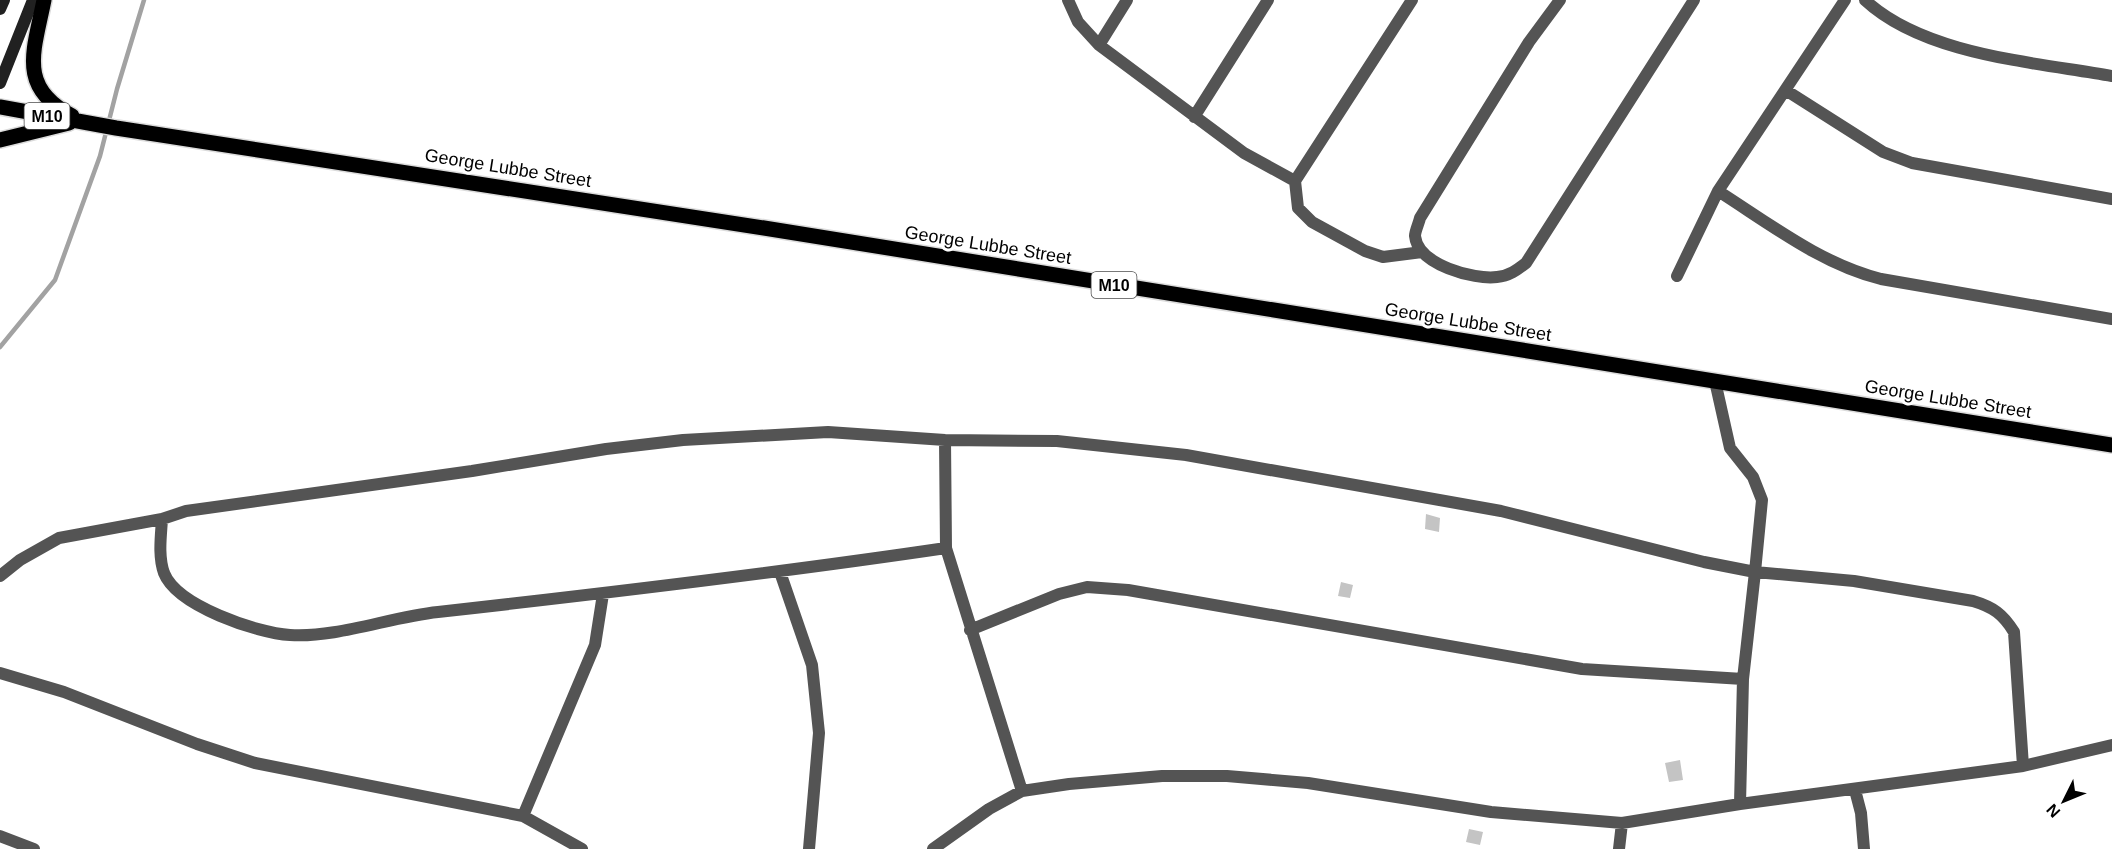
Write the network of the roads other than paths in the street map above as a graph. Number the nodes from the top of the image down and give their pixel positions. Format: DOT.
graph roads {
  1 [pos="4,0"];
  2 [pos="33,0"];
  3 [pos="44,0"];
  4 [pos="1068,0"];
  5 [pos="1127,0"];
  6 [pos="1268,0"];
  7 [pos="1412,0"];
  8 [pos="1560,0"];
  9 [pos="1694,0"];
  10 [pos="1845,0"];
  11 [pos="1865,0"];
  12 [pos="0,9"];
  13 [pos="1099,45"];
  14 [pos="2112,76"];
  15 [pos="0,83"];
  16 [pos="1787,90"];
  17 [pos="0,106"];
  18 [pos="1194,117"];
  19 [pos="85,123"];
  20 [pos="0,140"];
  21 [pos="1295,181"];
  22 [pos="1718,191"];
  23 [pos="2112,199"];
  24 [pos="1422,252"];
  25 [pos="1677,276"];
  26 [pos="2112,319"];
  27 [pos="1715,381"];
  28 [pos="945,440"];
  29 [pos="2112,445"];
  30 [pos="162,519"];
  31 [pos="946,548"];
  32 [pos="780,572"];
  33 [pos="1755,572"];
  34 [pos="0,576"];
  35 [pos="603,594"];
  36 [pos="970,630"];
  37 [pos="0,673"];
  38 [pos="1743,679"];
  39 [pos="2112,745"];
  40 [pos="2023,766"];
  41 [pos="1855,790"];
  42 [pos="1022,792"];
  43 [pos="1740,804"];
  44 [pos="523,816"];
  45 [pos="1622,823"];
  46 [pos="0,836"];
  47 [pos="34,849"];
  48 [pos="582,849"];
  49 [pos="809,849"];
  50 [pos="933,849"];
  51 [pos="1619,849"];
  52 [pos="1864,849"];
  1 -- 12 [label="main road"];
  2 -- 15 [label="main road"];
  3 -- 19 [label="main road"];
  4 -- 13 [label="street"];
  5 -- 13 [label="street"];
  6 -- 18 [label="street"];
  7 -- 21 [label="street"];
  8 -- 24 [label="street"];
  9 -- 24 [label="street"];
  10 -- 16 [label="street"];
  11 -- 14 [label="street"];
  13 -- 18 [label="street"];
  16 -- 22 [label="street"];
  16 -- 23 [label="street"];
  17 -- 19 [label="main road, George Lubbe Street / M10"];
  18 -- 21 [label="street"];
  19 -- 20 [label="main road"];
  19 -- 27 [label="main road, George Lubbe Street / M10"];
  21 -- 24 [label="street"];
  22 -- 25 [label="street"];
  22 -- 26 [label="street"];
  27 -- 29 [label="main road, George Lubbe Street / M10"];
  27 -- 33 [label="street"];
  28 -- 30 [label="street"];
  28 -- 31 [label="street"];
  28 -- 33 [label="street"];
  30 -- 34 [label="street"];
  30 -- 35 [label="street"];
  31 -- 32 [label="street"];
  31 -- 36 [label="street"];
  32 -- 35 [label="street"];
  32 -- 49 [label="street"];
  33 -- 38 [label="street"];
  33 -- 40 [label="street"];
  35 -- 44 [label="street"];
  36 -- 38 [label="street"];
  36 -- 42 [label="street"];
  37 -- 44 [label="street"];
  38 -- 43 [label="street"];
  39 -- 40 [label="street"];
  40 -- 41 [label="street"];
  41 -- 43 [label="street"];
  41 -- 52 [label="street"];
  42 -- 45 [label="street"];
  42 -- 50 [label="street"];
  43 -- 45 [label="street"];
  44 -- 48 [label="street"];
  45 -- 51 [label="street"];
  46 -- 47 [label="street"];
}
